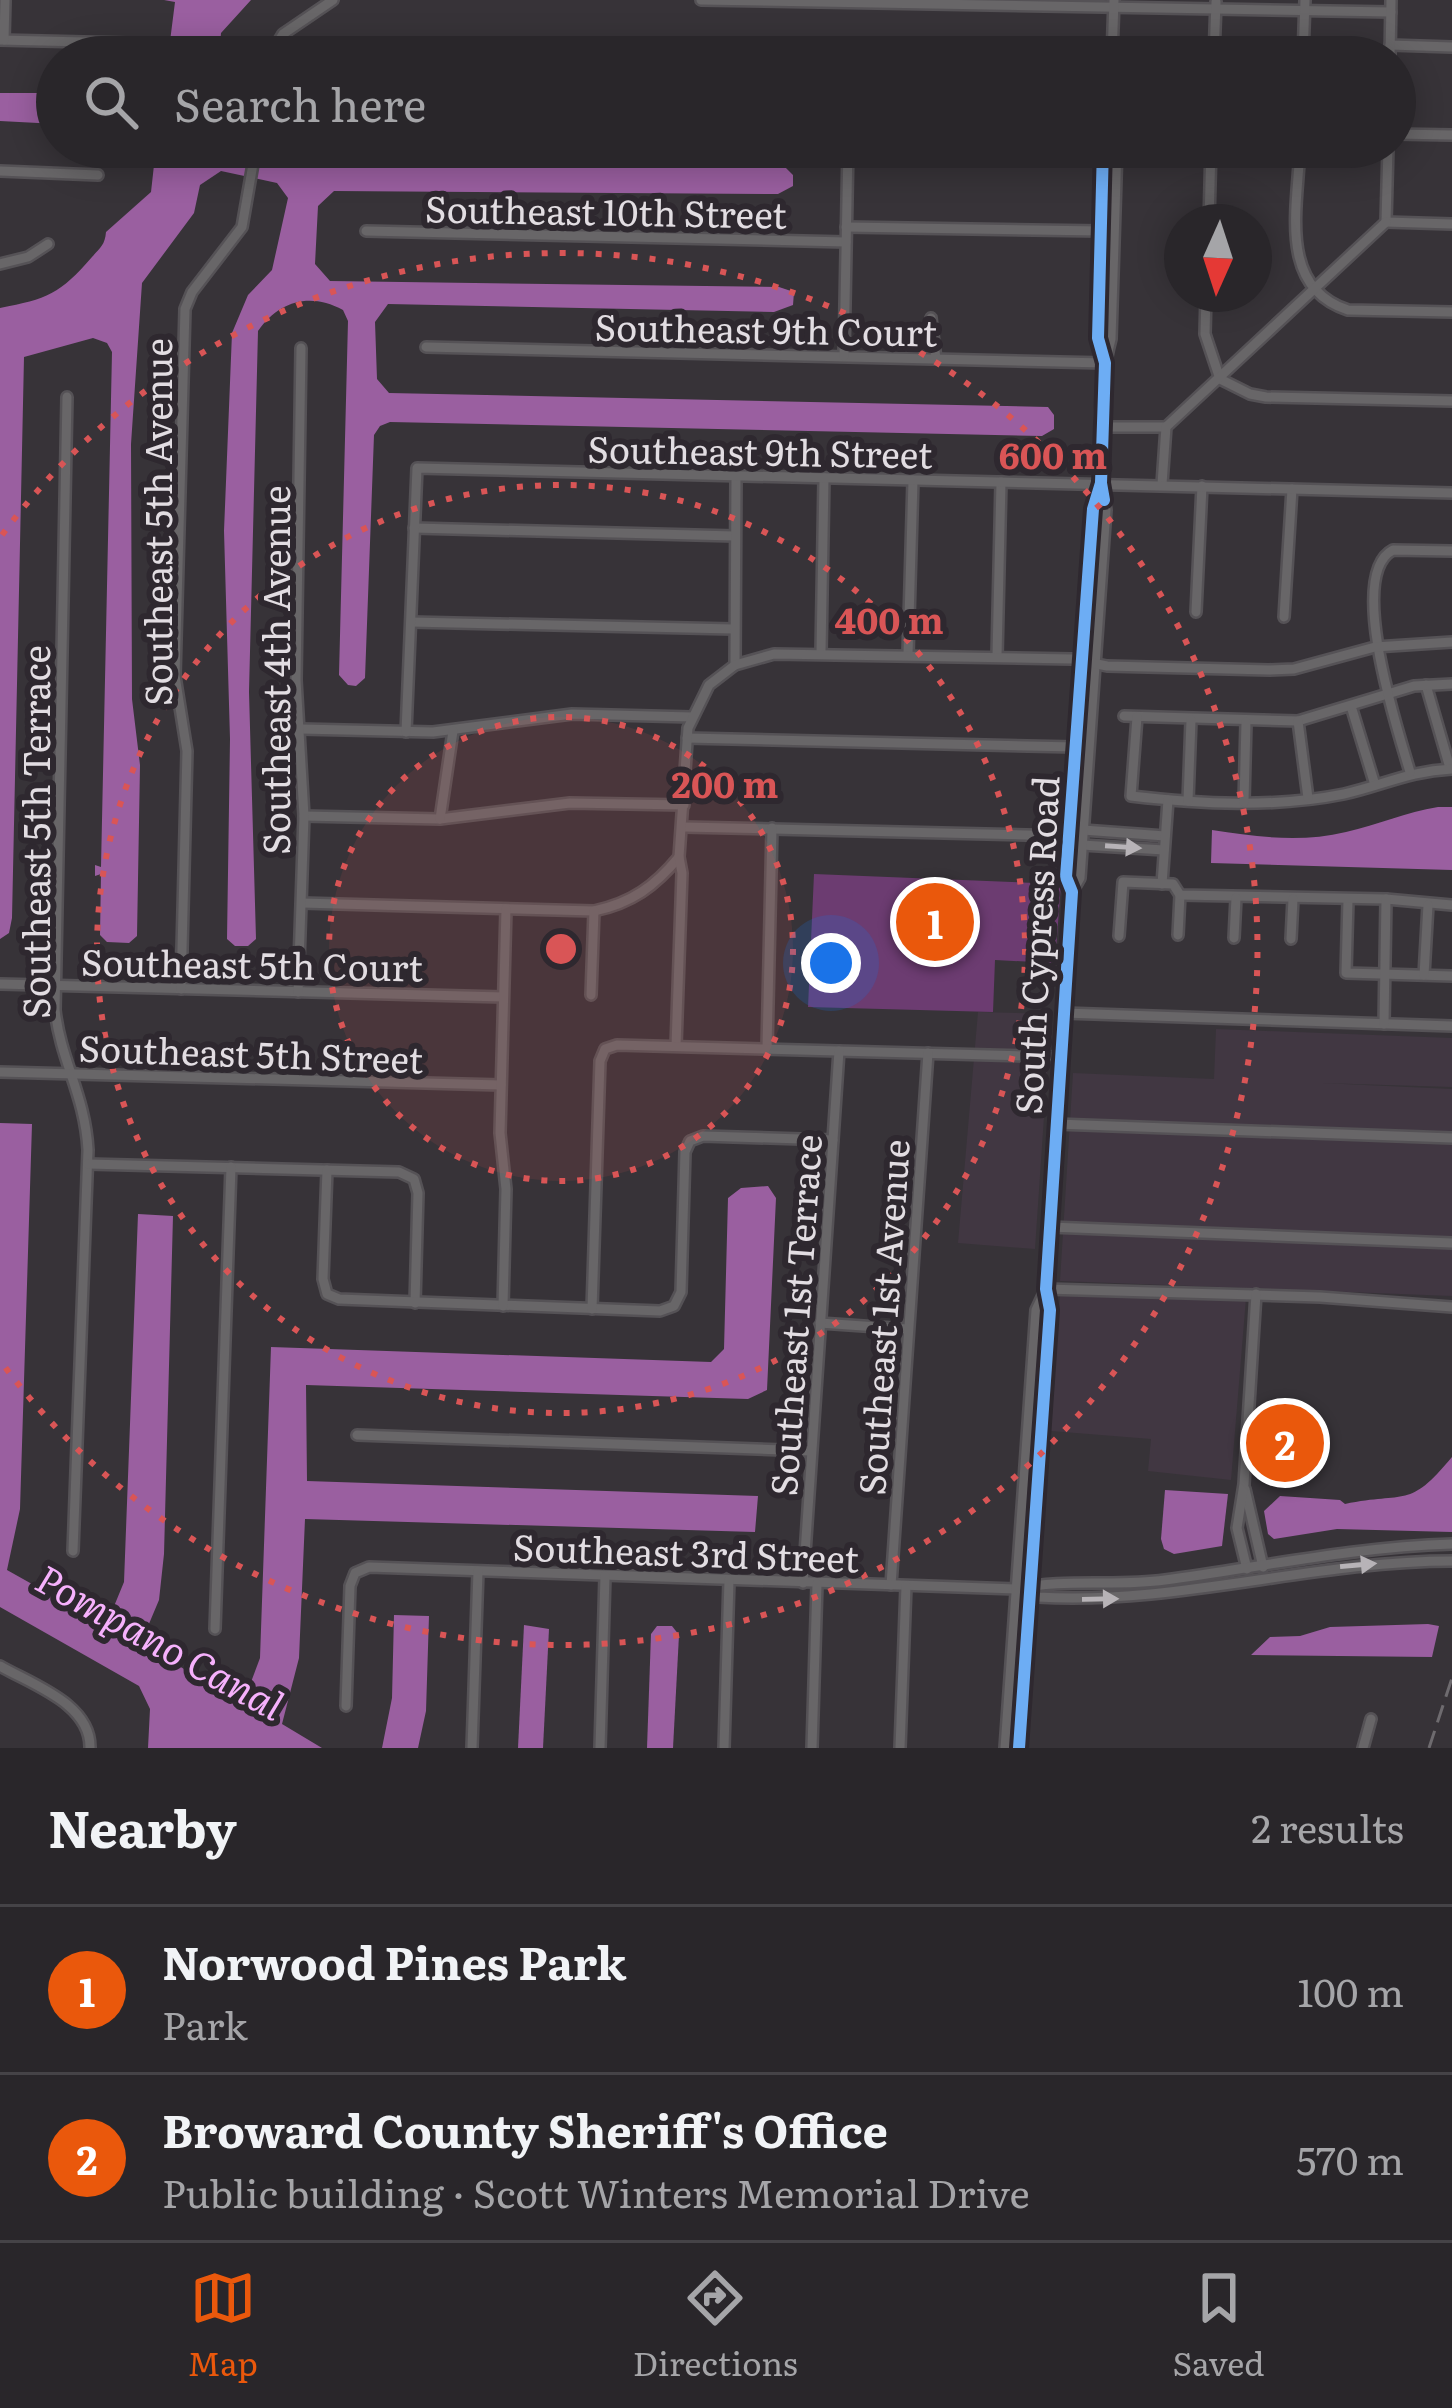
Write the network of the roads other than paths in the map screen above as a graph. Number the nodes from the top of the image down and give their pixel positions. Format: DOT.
graph roads {
  1 [pos="5,0"];
  2 [pos="333,0"];
  3 [pos="700,0"];
  4 [pos="1022,2"];
  5 [pos="1114,3"];
  6 [pos="1216,3"];
  7 [pos="1305,4"];
  8 [pos="1391,6"];
  9 [pos="282,36"];
  10 [pos="1113,36"];
  11 [pos="1215,36"];
  12 [pos="1304,36"];
  13 [pos="1390,36"];
  14 [pos="2,40"];
  15 [pos="36,41"];
  16 [pos="1452,47"];
  17 [pos="1416,49"];
  18 [pos="1416,134"];
  19 [pos="1452,135"];
  20 [pos="252,168"];
  21 [pos="847,168"];
  22 [pos="1102,168"];
  23 [pos="1116,168"];
  24 [pos="1210,168"];
  25 [pos="1299,168"];
  26 [pos="1387,168"];
  27 [pos="0,171"];
  28 [pos="98,175"];
  29 [pos="1209,204"];
  30 [pos="1386,222"];
  31 [pos="1452,224"];
  32 [pos="846,227"];
  33 [pos="366,231"];
  34 [pos="1101,231"];
  35 [pos="846,242"];
  36 [pos="48,244"];
  37 [pos="0,264"];
  38 [pos="1312,289"];
  39 [pos="1206,312"];
  40 [pos="1452,312"];
  41 [pos="931,318"];
  42 [pos="426,347"];
  43 [pos="301,348"];
  44 [pos="844,356"];
  45 [pos="936,359"];
  46 [pos="1105,363"];
  47 [pos="1220,380"];
  48 [pos="67,397"];
  49 [pos="1452,401"];
  50 [pos="1166,427"];
  51 [pos="1103,428"];
  52 [pos="736,476"];
  53 [pos="824,478"];
  54 [pos="913,480"];
  55 [pos="1001,482"];
  56 [pos="1101,482"];
  57 [pos="1162,484"];
  58 [pos="1202,486"];
  59 [pos="1292,489"];
  60 [pos="1452,493"];
  61 [pos="414,528"];
  62 [pos="734,536"];
  63 [pos="1452,551"];
  64 [pos="1196,612"];
  65 [pos="1284,617"];
  66 [pos="411,622"];
  67 [pos="733,629"];
  68 [pos="1452,642"];
  69 [pos="1375,647"];
  70 [pos="820,653"];
  71 [pos="908,654"];
  72 [pos="997,656"];
  73 [pos="1082,661"];
  74 [pos="1095,663"];
  75 [pos="735,665"];
  76 [pos="1452,684"];
  77 [pos="1426,685"];
  78 [pos="1388,693"];
  79 [pos="1351,706"];
  80 [pos="1124,716"];
  81 [pos="692,717"];
  82 [pos="1137,717"];
  83 [pos="1191,720"];
  84 [pos="1298,721"];
  85 [pos="1246,722"];
  86 [pos="302,729"];
  87 [pos="453,731"];
  88 [pos="406,732"];
  89 [pos="687,738"];
  90 [pos="1076,747"];
  91 [pos="1451,769"];
  92 [pos="1410,772"];
  93 [pos="1375,785"];
  94 [pos="1307,798"];
  95 [pos="1168,800"];
  96 [pos="1188,800"];
  97 [pos="1244,802"];
  98 [pos="684,805"];
  99 [pos="304,816"];
  100 [pos="440,820"];
  101 [pos="683,827"];
  102 [pos="772,828"];
  103 [pos="1083,830"];
  104 [pos="1069,836"];
  105 [pos="1165,836"];
  106 [pos="1082,844"];
  107 [pos="1164,850"];
  108 [pos="679,856"];
  109 [pos="1162,884"];
  110 [pos="1072,892"];
  111 [pos="1180,895"];
  112 [pos="1236,898"];
  113 [pos="1386,898"];
  114 [pos="1293,899"];
  115 [pos="1348,900"];
  116 [pos="302,903"];
  117 [pos="1428,905"];
  118 [pos="1452,905"];
  119 [pos="506,908"];
  120 [pos="595,911"];
  121 [pos="1178,935"];
  122 [pos="1119,936"];
  123 [pos="1234,938"];
  124 [pos="1291,939"];
  125 [pos="1384,974"];
  126 [pos="1424,975"];
  127 [pos="1452,976"];
  128 [pos="0,984"];
  129 [pos="55,985"];
  130 [pos="181,988"];
  131 [pos="298,992"];
  132 [pos="591,995"];
  133 [pos="503,997"];
  134 [pos="1064,1013"];
  135 [pos="1384,1024"];
  136 [pos="1452,1026"];
  137 [pos="676,1046"];
  138 [pos="767,1048"];
  139 [pos="838,1051"];
  140 [pos="928,1053"];
  141 [pos="1061,1057"];
  142 [pos="0,1072"];
  143 [pos="72,1074"];
  144 [pos="501,1085"];
  145 [pos="1056,1124"];
  146 [pos="1452,1138"];
  147 [pos="833,1140"];
  148 [pos="88,1163"];
  149 [pos="231,1167"];
  150 [pos="327,1170"];
  151 [pos="1050,1227"];
  152 [pos="1452,1243"];
  153 [pos="1046,1288"];
  154 [pos="1256,1294"];
  155 [pos="415,1303"];
  156 [pos="503,1306"];
  157 [pos="1452,1307"];
  158 [pos="592,1309"];
  159 [pos="820,1323"];
  160 [pos="908,1329"];
  161 [pos="357,1435"];
  162 [pos="811,1451"];
  163 [pos="1244,1484"];
  164 [pos="1452,1544"];
  165 [pos="73,1550"];
  166 [pos="1452,1561"];
  167 [pos="1262,1563"];
  168 [pos="1246,1565"];
  169 [pos="478,1571"];
  170 [pos="605,1576"];
  171 [pos="1264,1576"];
  172 [pos="729,1580"];
  173 [pos="1250,1580"];
  174 [pos="802,1583"];
  175 [pos="817,1583"];
  176 [pos="891,1585"];
  177 [pos="906,1586"];
  178 [pos="1016,1589"];
  179 [pos="1030,1590"];
  180 [pos="215,1629"];
  181 [pos="0,1666"];
  182 [pos="346,1706"];
  183 [pos="1371,1719"];
  184 [pos="90,1748"];
  185 [pos="472,1748"];
  186 [pos="600,1748"];
  187 [pos="724,1748"];
  188 [pos="812,1748"];
  189 [pos="900,1748"];
  190 [pos="1005,1748"];
  191 [pos="1019,1748"];
  192 [pos="1363,1748"];
  1 -- 14 [label="street"];
  2 -- 9 [label="street"];
  3 -- 4 [label="street"];
  4 -- 5 [label="street"];
  5 -- 6 [label="street"];
  5 -- 10 [label="street"];
  6 -- 7 [label="street"];
  6 -- 11 [label="street"];
  7 -- 8 [label="street"];
  7 -- 12 [label="street"];
  8 -- 13 [label="street"];
  14 -- 15 [label="street"];
  16 -- 17 [label="street"];
  18 -- 19 [label="street"];
  20 -- 130 [label="street, Southeast 5th Avenue"];
  21 -- 32 [label="street"];
  22 -- 34 [label="street, South Cypress Road"];
  23 -- 46 [label="street, South Cypress Road"];
  24 -- 29 [label="street"];
  25 -- 38 [label="street"];
  26 -- 30 [label="street"];
  27 -- 28 [label="street"];
  30 -- 31 [label="street"];
  30 -- 38 [label="street"];
  32 -- 34 [label="street"];
  32 -- 35 [label="street"];
  33 -- 35 [label="street, Southeast 10th Street"];
  34 -- 46 [label="street, South Cypress Road"];
  35 -- 44 [label="street"];
  36 -- 37 [label="street"];
  38 -- 40 [label="street"];
  38 -- 47 [label="street"];
  39 -- 47 [label="street"];
  41 -- 45 [label="street"];
  42 -- 44 [label="street, Southeast 9th Court"];
  43 -- 86 [label="street, Southeast 4th Avenue"];
  44 -- 45 [label="street, Southeast 9th Court"];
  45 -- 46 [label="street, Southeast 9th Court"];
  46 -- 51 [label="street, South Cypress Road"];
  47 -- 49 [label="street"];
  47 -- 50 [label="street"];
  48 -- 129 [label="street, Southeast 5th Terrace"];
  50 -- 51 [label="street"];
  50 -- 57 [label="street"];
  51 -- 56 [label="street, South Cypress Road"];
  52 -- 53 [label="street, Southeast 9th Street"];
  52 -- 61 [label="street, Southeast 9th Street"];
  52 -- 62 [label="street"];
  53 -- 54 [label="street, Southeast 9th Street"];
  53 -- 70 [label="street"];
  54 -- 55 [label="street, Southeast 9th Street"];
  54 -- 71 [label="street"];
  55 -- 56 [label="street, Southeast 9th Street"];
  55 -- 72 [label="street"];
  56 -- 57 [label="street, Southeast 9th Street"];
  56 -- 73 [label="street, South Cypress Road"];
  56 -- 74 [label="street, South Cypress Road"];
  57 -- 58 [label="street, Southeast 9th Street"];
  58 -- 59 [label="street, Southeast 9th Street"];
  58 -- 64 [label="street"];
  59 -- 60 [label="street, Southeast 9th Street"];
  59 -- 65 [label="street"];
  61 -- 62 [label="street"];
  61 -- 66 [label="street"];
  62 -- 67 [label="street"];
  63 -- 69 [label="street"];
  66 -- 67 [label="street"];
  66 -- 88 [label="street"];
  67 -- 75 [label="street"];
  68 -- 69 [label="street"];
  69 -- 74 [label="street"];
  69 -- 78 [label="street"];
  70 -- 71 [label="street"];
  70 -- 75 [label="street"];
  71 -- 72 [label="street"];
  72 -- 73 [label="street"];
  73 -- 74 [label="street"];
  73 -- 90 [label="street, South Cypress Road"];
  74 -- 103 [label="street, South Cypress Road"];
  75 -- 81 [label="street"];
  76 -- 77 [label="street"];
  77 -- 78 [label="street"];
  77 -- 91 [label="street"];
  78 -- 79 [label="street"];
  78 -- 92 [label="street"];
  79 -- 84 [label="street"];
  79 -- 93 [label="street"];
  80 -- 82 [label="street"];
  81 -- 87 [label="street"];
  81 -- 89 [label="street"];
  82 -- 83 [label="street"];
  82 -- 95 [label="street"];
  83 -- 85 [label="street"];
  83 -- 96 [label="street"];
  84 -- 85 [label="street"];
  84 -- 94 [label="street"];
  85 -- 97 [label="street"];
  86 -- 88 [label="street"];
  86 -- 99 [label="street, Southeast 4th Avenue"];
  87 -- 88 [label="street"];
  87 -- 100 [label="street"];
  89 -- 90 [label="street"];
  89 -- 98 [label="street"];
  90 -- 104 [label="street, South Cypress Road"];
  91 -- 92 [label="street"];
  92 -- 93 [label="street"];
  93 -- 94 [label="street"];
  94 -- 97 [label="street"];
  95 -- 96 [label="street"];
  95 -- 105 [label="street"];
  96 -- 97 [label="street"];
  98 -- 100 [label="street"];
  98 -- 101 [label="street"];
  99 -- 100 [label="street"];
  99 -- 116 [label="street, Southeast 4th Avenue"];
  101 -- 102 [label="street"];
  101 -- 108 [label="street"];
  102 -- 104 [label="street"];
  102 -- 138 [label="street"];
  103 -- 105 [label="street"];
  103 -- 106 [label="street, South Cypress Road"];
  104 -- 110 [label="street, South Cypress Road"];
  105 -- 107 [label="street"];
  106 -- 107 [label="street, one-way"];
  106 -- 110 [label="street, South Cypress Road"];
  107 -- 109 [label="street"];
  108 -- 120 [label="street"];
  108 -- 137 [label="street"];
  109 -- 111 [label="street"];
  109 -- 122 [label="street"];
  110 -- 134 [label="street, South Cypress Road"];
  111 -- 112 [label="street"];
  111 -- 121 [label="street"];
  112 -- 114 [label="street"];
  112 -- 123 [label="street"];
  113 -- 115 [label="street"];
  113 -- 117 [label="street"];
  113 -- 125 [label="street"];
  114 -- 115 [label="street"];
  114 -- 124 [label="street"];
  115 -- 125 [label="street"];
  116 -- 119 [label="street"];
  116 -- 131 [label="street, Southeast 4th Avenue"];
  117 -- 118 [label="street"];
  117 -- 126 [label="street"];
  119 -- 120 [label="street"];
  119 -- 133 [label="street"];
  120 -- 132 [label="street"];
  125 -- 126 [label="street"];
  125 -- 135 [label="street"];
  126 -- 127 [label="street"];
  128 -- 129 [label="street, Southeast 5th Court"];
  129 -- 130 [label="street, Southeast 5th Court"];
  129 -- 143 [label="street, Southeast 5th Terrace"];
  130 -- 131 [label="street, Southeast 5th Court"];
  131 -- 133 [label="street, Southeast 5th Court"];
  133 -- 144 [label="street"];
  134 -- 135 [label="street"];
  134 -- 141 [label="street, South Cypress Road"];
  135 -- 136 [label="street"];
  137 -- 138 [label="street"];
  137 -- 158 [label="street"];
  138 -- 139 [label="street"];
  139 -- 140 [label="street"];
  139 -- 147 [label="street, Southeast 1st Terrace"];
  140 -- 141 [label="street"];
  140 -- 160 [label="street, Southeast 1st Avenue"];
  141 -- 145 [label="street, South Cypress Road"];
  142 -- 143 [label="street, Southeast 5th Street"];
  143 -- 144 [label="street, Southeast 5th Street"];
  143 -- 148 [label="street, Southeast 5th Terrace"];
  144 -- 156 [label="street"];
  145 -- 146 [label="street"];
  145 -- 151 [label="street, South Cypress Road"];
  147 -- 158 [label="street"];
  147 -- 159 [label="street, Southeast 1st Terrace"];
  148 -- 149 [label="street"];
  148 -- 165 [label="street, Southeast 5th Terrace"];
  149 -- 150 [label="street"];
  149 -- 180 [label="street"];
  150 -- 155 [label="street"];
  150 -- 155 [label="street"];
  151 -- 152 [label="street"];
  151 -- 153 [label="street, South Cypress Road"];
  153 -- 154 [label="street"];
  153 -- 178 [label="street, South Cypress Road"];
  153 -- 179 [label="street, South Cypress Road"];
  154 -- 157 [label="street"];
  154 -- 163 [label="street"];
  155 -- 156 [label="street"];
  156 -- 158 [label="street"];
  159 -- 160 [label="street"];
  159 -- 162 [label="street, Southeast 1st Terrace"];
  160 -- 176 [label="street, Southeast 1st Avenue"];
  161 -- 162 [label="street"];
  162 -- 174 [label="street, Southeast 1st Terrace"];
  163 -- 167 [label="street"];
  163 -- 168 [label="street"];
  164 -- 167 [label="street"];
  171 -- 166 [label="street, one-way"];
  167 -- 168 [label="street"];
  167 -- 171 [label="street"];
  168 -- 173 [label="street"];
  168 -- 179 [label="street"];
  169 -- 170 [label="street, Southeast 3rd Street"];
  169 -- 182 [label="street, Southeast 3rd Street"];
  169 -- 185 [label="street"];
  170 -- 172 [label="street, Southeast 3rd Street"];
  170 -- 186 [label="street"];
  171 -- 173 [label="street"];
  172 -- 174 [label="street, Southeast 3rd Street"];
  172 -- 187 [label="street"];
  179 -- 173 [label="street, one-way"];
  174 -- 175 [label="street, Southeast 3rd Street"];
  175 -- 176 [label="street, Southeast 3rd Street"];
  175 -- 188 [label="street"];
  176 -- 177 [label="street, Southeast 3rd Street"];
  177 -- 178 [label="street, Southeast 3rd Street"];
  177 -- 189 [label="street"];
  178 -- 179 [label="street, Southeast 3rd Street"];
  178 -- 190 [label="street, South Cypress Road"];
  179 -- 191 [label="street, South Cypress Road"];
  181 -- 184 [label="street"];
  183 -- 192 [label="street"];
}
